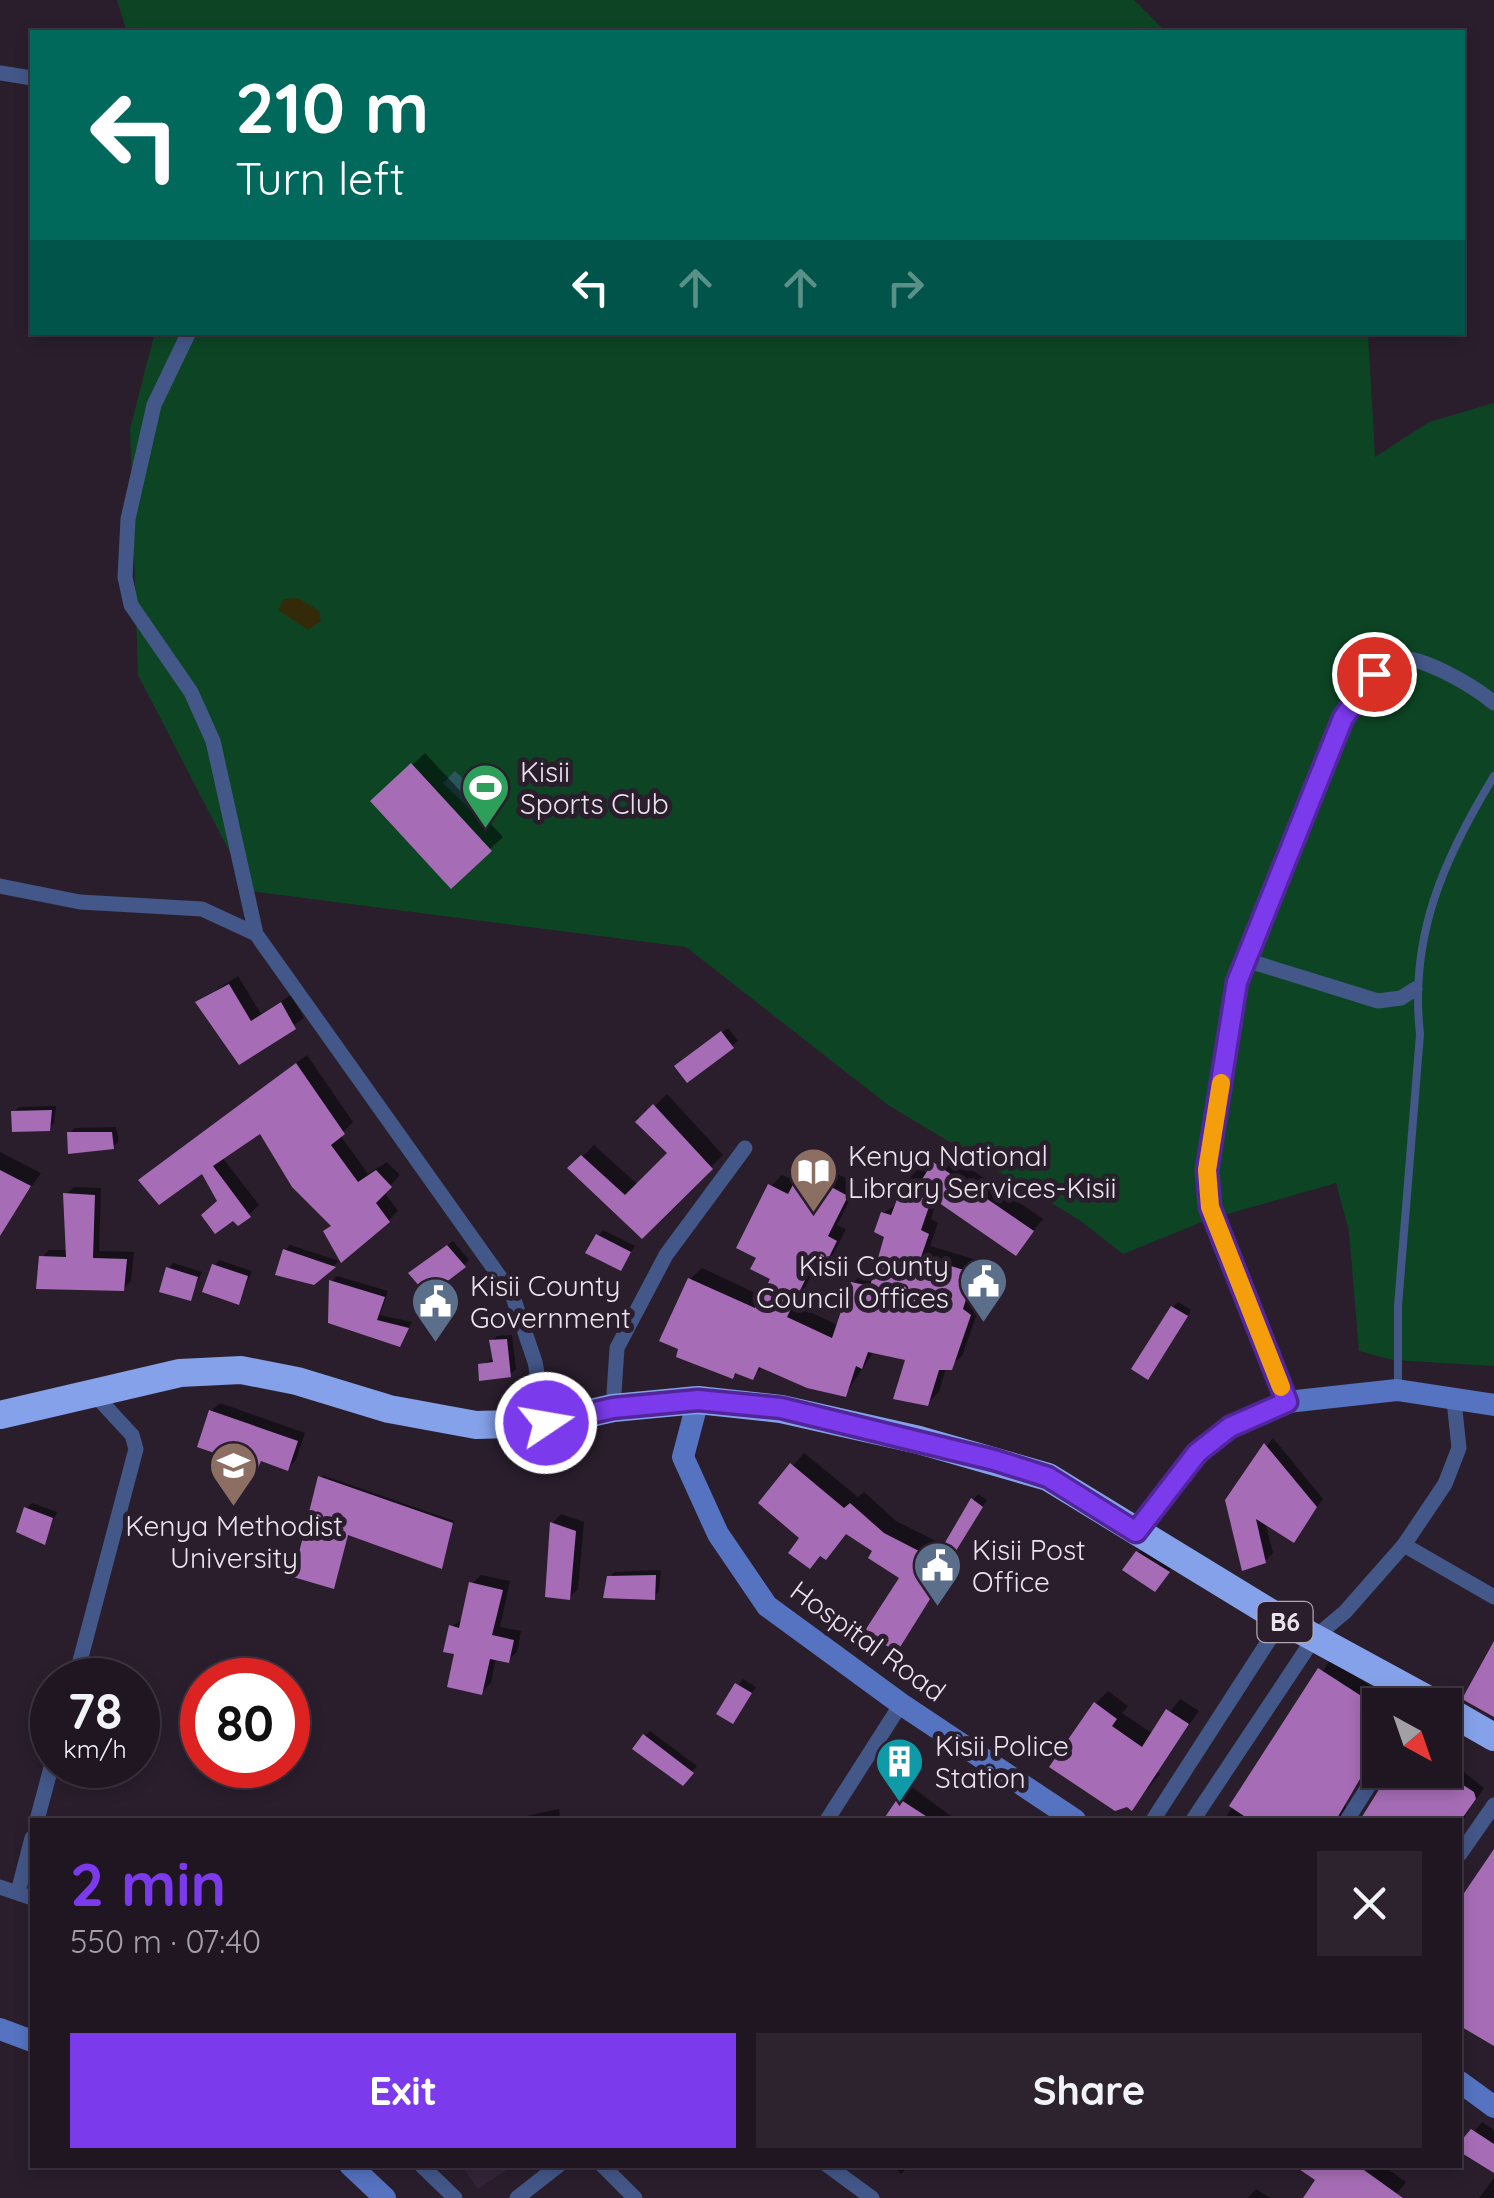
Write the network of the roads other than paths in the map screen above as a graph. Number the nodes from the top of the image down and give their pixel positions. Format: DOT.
graph roads {
  1 [pos="0,73"];
  2 [pos="30,78"];
  3 [pos="188,335"];
  4 [pos="1494,703"];
  5 [pos="1494,776"];
  6 [pos="0,886"];
  7 [pos="256,934"];
  8 [pos="1249,961"];
  9 [pos="1415,989"];
  10 [pos="744,1148"];
  11 [pos="1398,1390"];
  12 [pos="95,1395"];
  13 [pos="698,1400"];
  14 [pos="1454,1401"];
  15 [pos="1287,1402"];
  16 [pos="1494,1405"];
  17 [pos="613,1408"];
  18 [pos="1,1413"];
  19 [pos="546,1423"];
  20 [pos="1136,1532"];
  21 [pos="1404,1545"];
  22 [pos="1494,1598"];
  23 [pos="1282,1620"];
  24 [pos="1314,1638"];
  25 [pos="81,1658"];
  26 [pos="1403,1688"];
  27 [pos="901,1704"];
  28 [pos="1462,1720"];
  29 [pos="1494,1737"];
  30 [pos="46,1788"];
  31 [pos="1367,1788"];
  32 [pos="1494,1806"];
  33 [pos="38,1818"];
  34 [pos="827,1818"];
  35 [pos="1072,1818"];
  36 [pos="1154,1818"];
  37 [pos="1195,1818"];
  38 [pos="1347,1818"];
  39 [pos="1462,1851"];
  40 [pos="30,1854"];
  41 [pos="0,1887"];
  42 [pos="25,1895"];
  43 [pos="0,2029"];
  44 [pos="30,2040"];
  45 [pos="1462,2084"];
  46 [pos="1494,2108"];
  47 [pos="353,2168"];
  48 [pos="424,2168"];
  49 [pos="555,2168"];
  50 [pos="605,2168"];
  51 [pos="831,2168"];
  52 [pos="385,2198"];
  53 [pos="455,2198"];
  54 [pos="517,2198"];
  55 [pos="635,2198"];
  56 [pos="872,2198"];
  1 -- 2 [label="street"];
  3 -- 7 [label="street"];
  4 -- 8 [label="street"];
  5 -- 9 [label="lane"];
  6 -- 7 [label="street"];
  7 -- 19 [label="street"];
  8 -- 9 [label="street"];
  8 -- 15 [label="street"];
  9 -- 11 [label="lane"];
  10 -- 17 [label="street"];
  11 -- 14 [label="street"];
  11 -- 15 [label="street"];
  12 -- 18 [label="highway, B6"];
  12 -- 19 [label="highway, B6"];
  12 -- 25 [label="street"];
  13 -- 17 [label="highway, B6"];
  13 -- 20 [label="highway, B6"];
  13 -- 27 [label="street, Hospital Road"];
  14 -- 16 [label="street"];
  14 -- 21 [label="street"];
  15 -- 20 [label="street"];
  17 -- 19 [label="highway, B6"];
  20 -- 23 [label="highway, B6"];
  21 -- 22 [label="street"];
  21 -- 24 [label="street"];
  23 -- 24 [label="highway, B6"];
  23 -- 36 [label="street"];
  24 -- 26 [label="highway, B6"];
  24 -- 37 [label="street"];
  27 -- 34 [label="street"];
  27 -- 35 [label="street, Hospital Road"];
  28 -- 29 [label="highway, B6"];
  30 -- 33 [label="street"];
  31 -- 38 [label="street"];
  32 -- 39 [label="street"];
  40 -- 42 [label="street"];
  41 -- 42 [label="street"];
  43 -- 44 [label="street"];
  45 -- 46 [label="street"];
  47 -- 52 [label="street"];
  48 -- 53 [label="street"];
  49 -- 54 [label="street"];
  50 -- 55 [label="street"];
  51 -- 56 [label="street"];
}
